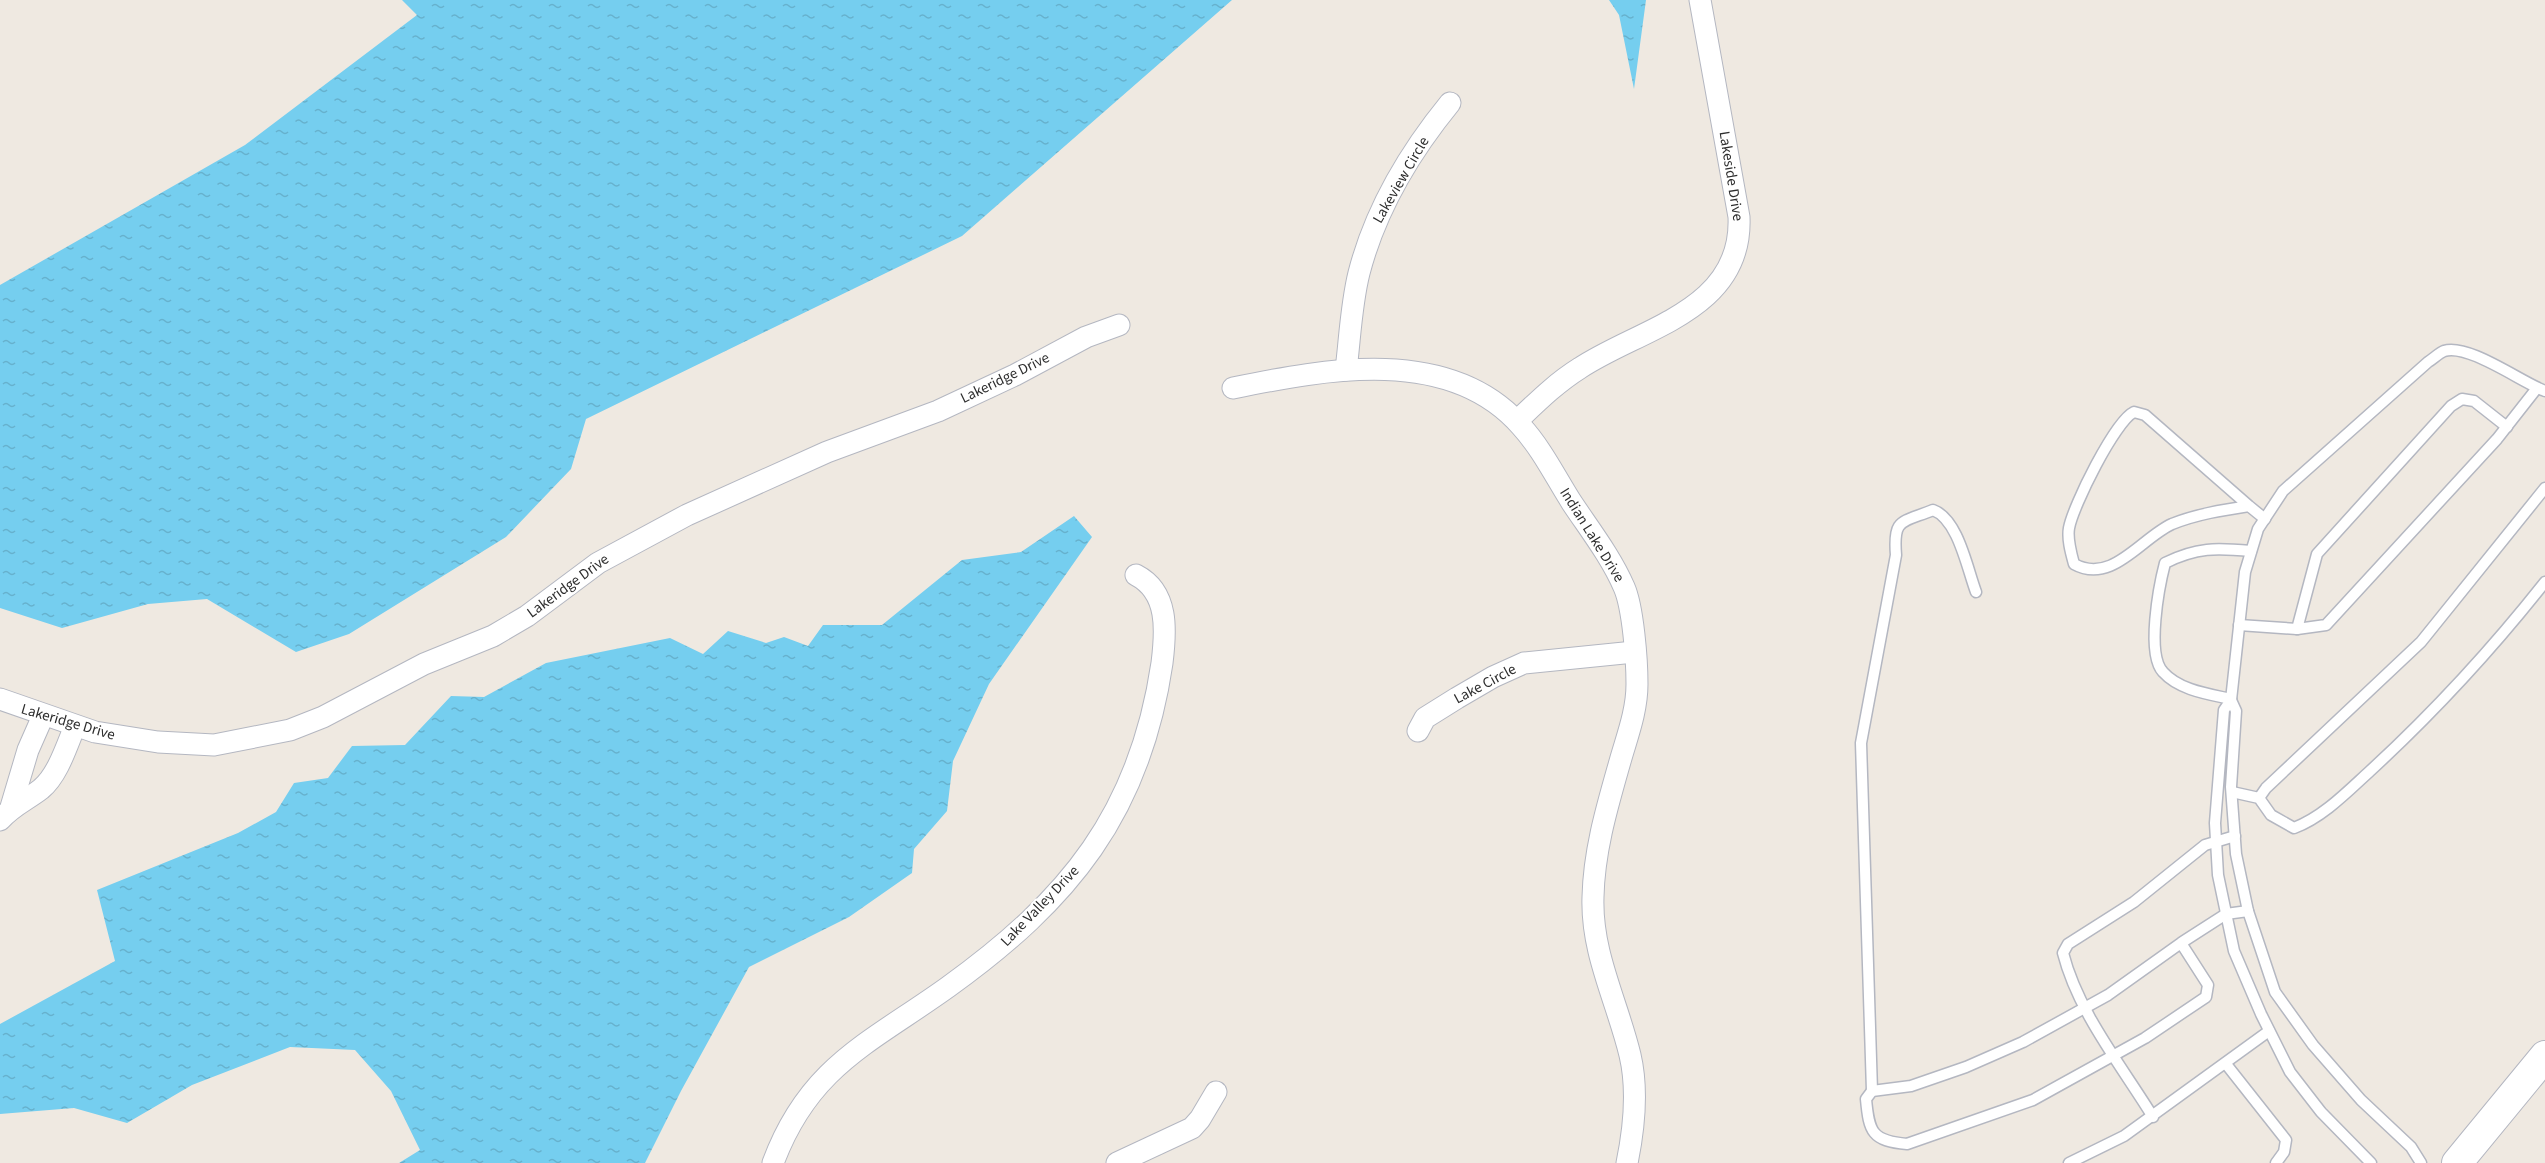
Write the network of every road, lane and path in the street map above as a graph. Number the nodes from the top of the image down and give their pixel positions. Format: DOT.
graph roads {
  1 [pos="1700,0"];
  2 [pos="1450,103"];
  3 [pos="1119,325"];
  4 [pos="1346,370"];
  5 [pos="1233,388"];
  6 [pos="2541,390"];
  7 [pos="1517,421"];
  8 [pos="2507,427"];
  9 [pos="2545,488"];
  10 [pos="2249,506"];
  11 [pos="2265,519"];
  12 [pos="2251,550"];
  13 [pos="1136,575"];
  14 [pos="2545,582"];
  15 [pos="1976,592"];
  16 [pos="2239,625"];
  17 [pos="2297,630"];
  18 [pos="1634,652"];
  19 [pos="0,699"];
  20 [pos="2231,699"];
  21 [pos="42,716"];
  22 [pos="75,726"];
  23 [pos="1418,731"];
  24 [pos="2232,792"];
  25 [pos="2259,798"];
  26 [pos="6,814"];
  27 [pos="2235,836"];
  28 [pos="2216,841"];
  29 [pos="2248,911"];
  30 [pos="2226,914"];
  31 [pos="2181,943"];
  32 [pos="2085,1009"];
  33 [pos="2269,1031"];
  34 [pos="2115,1055"];
  35 [pos="2545,1056"];
  36 [pos="2226,1064"];
  37 [pos="1872,1091"];
  38 [pos="1216,1092"];
  39 [pos="2152,1117"];
  40 [pos="773,1163"];
  41 [pos="1118,1163"];
  42 [pos="1627,1163"];
  43 [pos="2069,1163"];
  44 [pos="2276,1163"];
  45 [pos="2371,1163"];
  46 [pos="2421,1163"];
  47 [pos="2457,1163"];
  1 -- 7 [label="street, Lakeside Drive"];
  2 -- 4 [label="street, Lakeview Circle"];
  3 -- 22 [label="street, Lakeridge Drive"];
  4 -- 5 [label="street, Indian Lake Drive"];
  4 -- 7 [label="street, Indian Lake Drive"];
  6 -- 8 [label="lane"];
  6 -- 11 [label="lane"];
  7 -- 18 [label="street, Indian Lake Drive"];
  8 -- 17 [label="lane"];
  8 -- 17 [label="lane"];
  9 -- 25 [label="lane"];
  10 -- 10 [label="lane"];
  10 -- 11 [label="lane"];
  11 -- 12 [label="lane"];
  12 -- 16 [label="lane"];
  12 -- 20 [label="lane"];
  13 -- 40 [label="street, Lake Valley Drive"];
  14 -- 25 [label="lane"];
  15 -- 37 [label="lane"];
  16 -- 17 [label="lane"];
  16 -- 20 [label="lane"];
  18 -- 23 [label="street, Lake Circle"];
  18 -- 42 [label="street, Indian Lake Drive"];
  19 -- 21 [label="street, Lakeridge Drive"];
  20 -- 24 [label="lane"];
  20 -- 28 [label="lane"];
  21 -- 22 [label="street, Lakeridge Drive"];
  21 -- 26 [label="street"];
  22 -- 26 [label="street"];
  24 -- 25 [label="lane"];
  24 -- 27 [label="lane"];
  27 -- 28 [label="lane"];
  27 -- 29 [label="lane"];
  28 -- 30 [label="lane"];
  28 -- 32 [label="lane"];
  29 -- 30 [label="lane"];
  29 -- 46 [label="lane"];
  30 -- 31 [label="lane"];
  30 -- 33 [label="lane"];
  31 -- 32 [label="lane"];
  31 -- 34 [label="lane"];
  32 -- 34 [label="lane"];
  32 -- 37 [label="lane"];
  33 -- 36 [label="lane"];
  33 -- 45 [label="lane"];
  34 -- 37 [label="lane"];
  34 -- 39 [label="lane"];
  35 -- 47 [label="main road"];
  36 -- 39 [label="lane"];
  36 -- 44 [label="lane"];
  38 -- 41 [label="street"];
  39 -- 43 [label="lane"];
}
